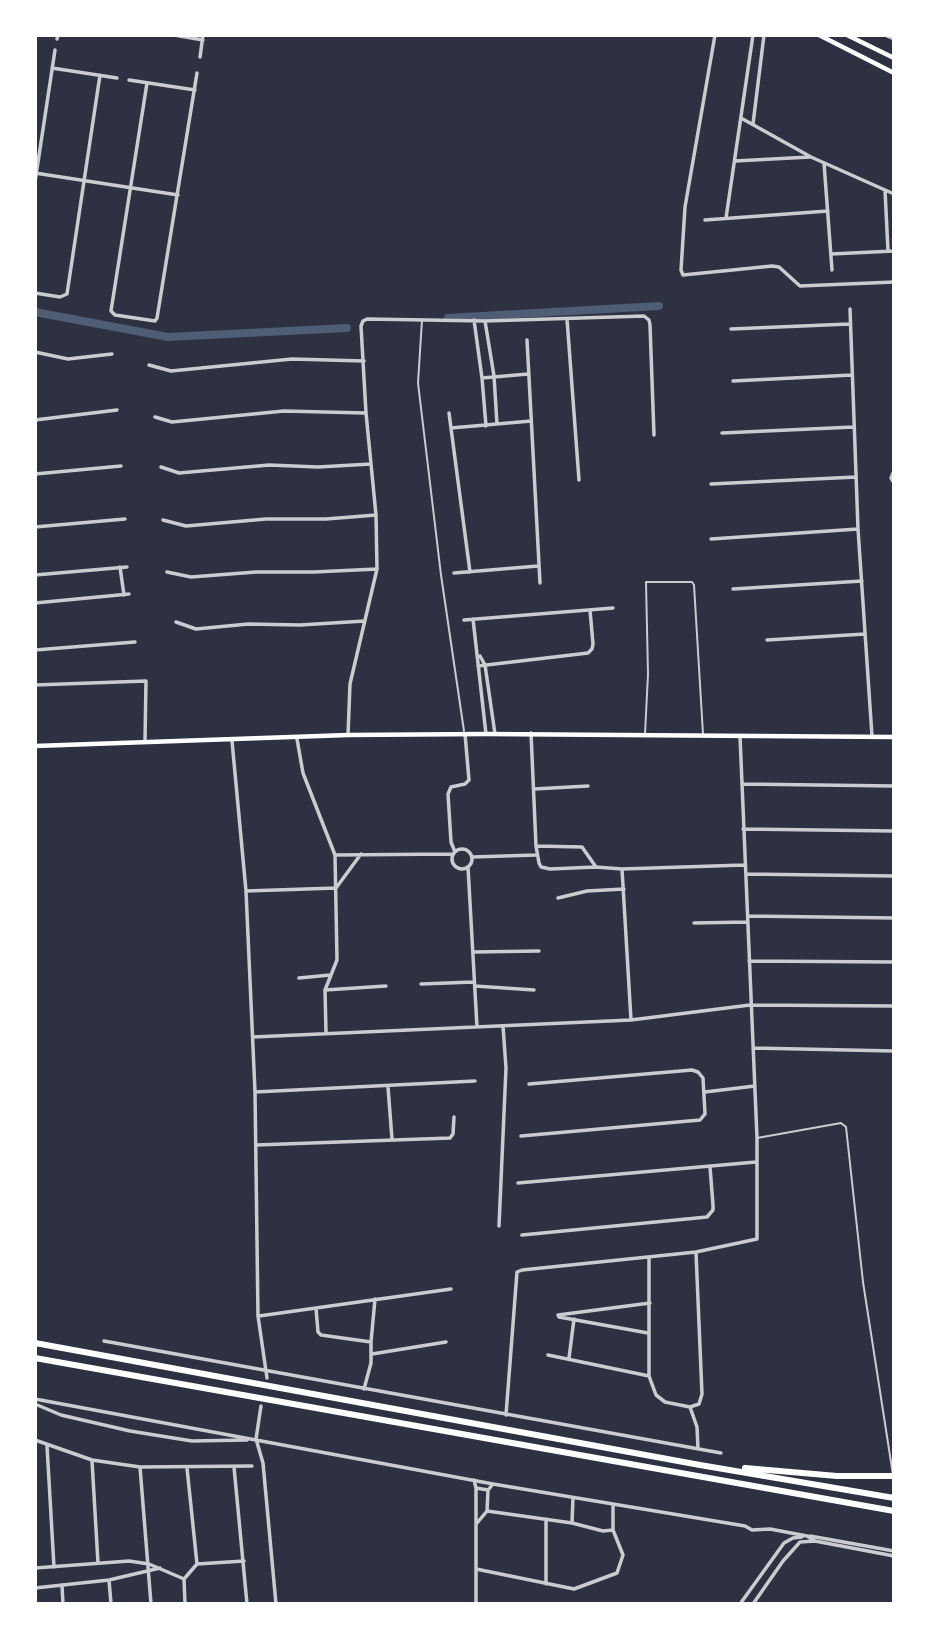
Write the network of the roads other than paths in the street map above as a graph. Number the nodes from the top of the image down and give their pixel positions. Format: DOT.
graph roads {
  1 [pos="174,35"];
  2 [pos="715,35"];
  3 [pos="753,35"];
  4 [pos="764,35"];
  5 [pos="819,35"];
  6 [pos="847,35"];
  7 [pos="885,35"];
  8 [pos="203,37"];
  9 [pos="894,39"];
  10 [pos="55,50"];
  11 [pos="200,57"];
  12 [pos="894,58"];
  13 [pos="52,68"];
  14 [pos="197,73"];
  15 [pos="894,73"];
  16 [pos="100,75"];
  17 [pos="117,78"];
  18 [pos="129,80"];
  19 [pos="147,83"];
  20 [pos="195,90"];
  21 [pos="741,118"];
  22 [pos="753,124"];
  23 [pos="811,157"];
  24 [pos="735,161"];
  25 [pos="824,163"];
  26 [pos="36,173"];
  27 [pos="84,181"];
  28 [pos="35,182"];
  29 [pos="130,188"];
  30 [pos="885,190"];
  31 [pos="894,194"];
  32 [pos="177,195"];
  33 [pos="828,211"];
  34 [pos="726,218"];
  35 [pos="705,220"];
  36 [pos="888,251"];
  37 [pos="894,251"];
  38 [pos="831,254"];
  39 [pos="832,270"];
  40 [pos="894,282"];
  41 [pos="35,293"];
  42 [pos="850,309"];
  43 [pos="422,319"];
  44 [pos="567,319"];
  45 [pos="474,320"];
  46 [pos="485,320"];
  47 [pos="849,324"];
  48 [pos="731,329"];
  49 [pos="527,340"];
  50 [pos="35,352"];
  51 [pos="112,354"];
  52 [pos="364,361"];
  53 [pos="149,365"];
  54 [pos="528,374"];
  55 [pos="852,375"];
  56 [pos="494,376"];
  57 [pos="482,378"];
  58 [pos="733,380"];
  59 [pos="117,410"];
  60 [pos="366,413"];
  61 [pos="449,413"];
  62 [pos="155,417"];
  63 [pos="35,420"];
  64 [pos="531,421"];
  65 [pos="497,424"];
  66 [pos="486,425"];
  67 [pos="854,427"];
  68 [pos="451,428"];
  69 [pos="722,433"];
  70 [pos="654,435"];
  71 [pos="371,464"];
  72 [pos="121,467"];
  73 [pos="161,467"];
  74 [pos="894,471"];
  75 [pos="35,474"];
  76 [pos="856,477"];
  77 [pos="579,480"];
  78 [pos="894,483"];
  79 [pos="711,484"];
  80 [pos="376,515"];
  81 [pos="125,519"];
  82 [pos="163,520"];
  83 [pos="35,527"];
  84 [pos="858,528"];
  85 [pos="711,539"];
  86 [pos="127,566"];
  87 [pos="538,566"];
  88 [pos="120,567"];
  89 [pos="377,569"];
  90 [pos="167,572"];
  91 [pos="470,572"];
  92 [pos="454,573"];
  93 [pos="35,575"];
  94 [pos="862,581"];
  95 [pos="540,583"];
  96 [pos="35,586"];
  97 [pos="733,589"];
  98 [pos="35,594"];
  99 [pos="129,594"];
  100 [pos="124,595"];
  101 [pos="35,603"];
  102 [pos="613,608"];
  103 [pos="590,610"];
  104 [pos="474,619"];
  105 [pos="464,620"];
  106 [pos="366,621"];
  107 [pos="176,622"];
  108 [pos="865,634"];
  109 [pos="767,640"];
  110 [pos="135,642"];
  111 [pos="35,650"];
  112 [pos="479,654"];
  113 [pos="485,665"];
  114 [pos="478,666"];
  115 [pos="35,685"];
  116 [pos="531,733"];
  117 [pos="465,734"];
  118 [pos="486,734"];
  119 [pos="495,734"];
  120 [pos="645,734"];
  121 [pos="703,735"];
  122 [pos="348,736"];
  123 [pos="740,736"];
  124 [pos="872,736"];
  125 [pos="894,737"];
  126 [pos="297,739"];
  127 [pos="145,741"];
  128 [pos="232,741"];
  129 [pos="35,746"];
  130 [pos="743,784"];
  131 [pos="588,786"];
  132 [pos="894,786"];
  133 [pos="534,789"];
  134 [pos="743,829"];
  135 [pos="894,831"];
  136 [pos="536,846"];
  137 [pos="454,853"];
  138 [pos="360,854"];
  139 [pos="335,855"];
  140 [pos="536,855"];
  141 [pos="472,857"];
  142 [pos="744,865"];
  143 [pos="468,867"];
  144 [pos="596,867"];
  145 [pos="622,869"];
  146 [pos="746,874"];
  147 [pos="894,876"];
  148 [pos="336,888"];
  149 [pos="624,889"];
  150 [pos="246,891"];
  151 [pos="558,898"];
  152 [pos="748,916"];
  153 [pos="894,918"];
  154 [pos="748,922"];
  155 [pos="694,923"];
  156 [pos="539,951"];
  157 [pos="473,952"];
  158 [pos="749,961"];
  159 [pos="894,962"];
  160 [pos="330,975"];
  161 [pos="299,978"];
  162 [pos="421,984"];
  163 [pos="474,984"];
  164 [pos="386,986"];
  165 [pos="325,990"];
  166 [pos="534,990"];
  167 [pos="750,1005"];
  168 [pos="894,1006"];
  169 [pos="631,1020"];
  170 [pos="503,1026"];
  171 [pos="477,1027"];
  172 [pos="326,1033"];
  173 [pos="253,1037"];
  174 [pos="753,1048"];
  175 [pos="894,1051"];
  176 [pos="475,1081"];
  177 [pos="529,1084"];
  178 [pos="755,1086"];
  179 [pos="388,1087"];
  180 [pos="255,1092"];
  181 [pos="704,1092"];
  182 [pos="454,1117"];
  183 [pos="521,1136"];
  184 [pos="757,1138"];
  185 [pos="392,1139"];
  186 [pos="256,1144"];
  187 [pos="756,1162"];
  188 [pos="710,1167"];
  189 [pos="518,1183"];
  190 [pos="499,1226"];
  191 [pos="522,1234"];
  192 [pos="696,1252"];
  193 [pos="649,1256"];
  194 [pos="451,1289"];
  195 [pos="375,1299"];
  196 [pos="650,1303"];
  197 [pos="317,1308"];
  198 [pos="258,1316"];
  199 [pos="574,1319"];
  200 [pos="648,1333"];
  201 [pos="104,1341"];
  202 [pos="369,1341"];
  203 [pos="446,1342"];
  204 [pos="35,1343"];
  205 [pos="372,1354"];
  206 [pos="548,1355"];
  207 [pos="35,1358"];
  208 [pos="569,1358"];
  209 [pos="268,1372"];
  210 [pos="649,1376"];
  211 [pos="267,1378"];
  212 [pos="364,1389"];
  213 [pos="35,1402"];
  214 [pos="261,1406"];
  215 [pos="690,1407"];
  216 [pos="506,1415"];
  217 [pos="256,1439"];
  218 [pos="35,1440"];
  219 [pos="47,1446"];
  220 [pos="698,1449"];
  221 [pos="721,1453"];
  222 [pos="92,1460"];
  223 [pos="700,1465"];
  224 [pos="252,1466"];
  225 [pos="140,1467"];
  226 [pos="234,1467"];
  227 [pos="187,1468"];
  228 [pos="894,1476"];
  229 [pos="474,1480"];
  230 [pos="493,1485"];
  231 [pos="476,1488"];
  232 [pos="488,1490"];
  233 [pos="894,1497"];
  234 [pos="573,1498"];
  235 [pos="613,1505"];
  236 [pos="487,1511"];
  237 [pos="894,1511"];
  238 [pos="546,1519"];
  239 [pos="572,1523"];
  240 [pos="476,1524"];
  241 [pos="613,1530"];
  242 [pos="807,1536"];
  243 [pos="816,1541"];
  244 [pos="894,1553"];
  245 [pos="244,1561"];
  246 [pos="98,1563"];
  247 [pos="149,1564"];
  248 [pos="197,1564"];
  249 [pos="54,1567"];
  250 [pos="35,1568"];
  251 [pos="160,1568"];
  252 [pos="476,1569"];
  253 [pos="149,1572"];
  254 [pos="184,1579"];
  255 [pos="109,1580"];
  256 [pos="546,1584"];
  257 [pos="62,1585"];
  258 [pos="35,1588"];
  259 [pos="63,1604"];
  260 [pos="111,1604"];
  261 [pos="151,1604"];
  262 [pos="185,1604"];
  263 [pos="247,1604"];
  264 [pos="276,1604"];
  265 [pos="475,1604"];
  266 [pos="740,1604"];
  267 [pos="752,1604"];
  1 -- 8 [label="street"];
  2 -- 40 [label="street"];
  3 -- 21 [label="street"];
  4 -- 22 [label="street"];
  5 -- 15 [label="main road"];
  6 -- 12 [label="main road"];
  7 -- 9 [label="street"];
  8 -- 11 [label="street"];
  10 -- 13 [label="street"];
  13 -- 16 [label="street"];
  13 -- 26 [label="street"];
  14 -- 20 [label="street"];
  16 -- 17 [label="street"];
  16 -- 27 [label="street"];
  18 -- 19 [label="street"];
  19 -- 20 [label="street"];
  19 -- 29 [label="street"];
  20 -- 32 [label="street"];
  21 -- 22 [label="street"];
  21 -- 24 [label="street"];
  22 -- 23 [label="street"];
  23 -- 24 [label="street"];
  23 -- 25 [label="street"];
  24 -- 34 [label="street"];
  25 -- 30 [label="street"];
  25 -- 33 [label="street"];
  26 -- 27 [label="street"];
  26 -- 28 [label="street"];
  27 -- 29 [label="street"];
  27 -- 41 [label="street"];
  29 -- 32 [label="street"];
  29 -- 32 [label="street"];
  30 -- 31 [label="street"];
  30 -- 36 [label="street"];
  33 -- 34 [label="street"];
  33 -- 38 [label="street"];
  34 -- 35 [label="street"];
  36 -- 37 [label="street"];
  36 -- 38 [label="street"];
  38 -- 39 [label="street"];
  42 -- 47 [label="street"];
  43 -- 45 [label="street"];
  43 -- 52 [label="street"];
  43 -- 117 [label="lane"];
  44 -- 46 [label="street"];
  44 -- 70 [label="street"];
  44 -- 77 [label="street"];
  45 -- 46 [label="street"];
  45 -- 57 [label="street"];
  46 -- 56 [label="street"];
  47 -- 48 [label="street"];
  47 -- 55 [label="street"];
  49 -- 54 [label="street"];
  50 -- 51 [label="street"];
  52 -- 53 [label="street"];
  52 -- 60 [label="street"];
  54 -- 56 [label="street"];
  54 -- 64 [label="street"];
  55 -- 58 [label="street"];
  55 -- 67 [label="street"];
  56 -- 57 [label="street"];
  56 -- 65 [label="street"];
  57 -- 66 [label="street"];
  59 -- 63 [label="street"];
  60 -- 62 [label="street"];
  60 -- 71 [label="street"];
  61 -- 68 [label="street"];
  64 -- 65 [label="street"];
  64 -- 87 [label="street"];
  65 -- 66 [label="street"];
  66 -- 68 [label="street"];
  67 -- 69 [label="street"];
  67 -- 76 [label="street"];
  68 -- 91 [label="street"];
  71 -- 73 [label="street"];
  71 -- 80 [label="street"];
  72 -- 75 [label="street"];
  74 -- 78 [label="street"];
  76 -- 79 [label="street"];
  76 -- 84 [label="street"];
  80 -- 82 [label="street"];
  80 -- 89 [label="street"];
  81 -- 83 [label="street"];
  84 -- 85 [label="street"];
  84 -- 94 [label="street"];
  86 -- 88 [label="street"];
  87 -- 91 [label="street"];
  87 -- 95 [label="street"];
  88 -- 93 [label="street"];
  88 -- 100 [label="street"];
  89 -- 90 [label="street"];
  89 -- 106 [label="street"];
  91 -- 92 [label="street"];
  94 -- 97 [label="street"];
  94 -- 108 [label="street"];
  96 -- 98 [label="street"];
  99 -- 100 [label="street"];
  100 -- 101 [label="street"];
  102 -- 103 [label="street"];
  103 -- 104 [label="street"];
  103 -- 113 [label="street"];
  104 -- 105 [label="street"];
  104 -- 112 [label="street"];
  106 -- 107 [label="street"];
  106 -- 122 [label="street"];
  108 -- 109 [label="street"];
  108 -- 124 [label="street"];
  110 -- 111 [label="street"];
  112 -- 113 [label="street"];
  112 -- 114 [label="street"];
  113 -- 114 [label="street"];
  113 -- 119 [label="street"];
  114 -- 118 [label="street"];
  115 -- 127 [label="street"];
  116 -- 119 [label="main road"];
  116 -- 120 [label="main road"];
  116 -- 133 [label="street"];
  117 -- 118 [label="main road"];
  117 -- 122 [label="main road"];
  117 -- 137 [label="street"];
  118 -- 119 [label="main road"];
  120 -- 121 [label="main road"];
  120 -- 121 [label="lane"];
  121 -- 123 [label="main road"];
  122 -- 126 [label="main road"];
  123 -- 124 [label="main road"];
  123 -- 130 [label="street"];
  124 -- 125 [label="main road"];
  126 -- 128 [label="main road"];
  126 -- 139 [label="street"];
  127 -- 128 [label="main road"];
  127 -- 129 [label="main road"];
  128 -- 150 [label="street"];
  130 -- 132 [label="street"];
  130 -- 134 [label="street"];
  131 -- 133 [label="street"];
  133 -- 136 [label="street"];
  134 -- 135 [label="street"];
  134 -- 142 [label="street"];
  136 -- 140 [label="street"];
  136 -- 144 [label="street"];
  137 -- 138 [label="street"];
  137 -- 141 [label="street"];
  137 -- 143 [label="street"];
  138 -- 139 [label="street"];
  138 -- 148 [label="street"];
  139 -- 148 [label="street"];
  140 -- 141 [label="street"];
  140 -- 144 [label="street"];
  141 -- 143 [label="street"];
  142 -- 145 [label="street"];
  142 -- 146 [label="street"];
  143 -- 157 [label="street"];
  144 -- 145 [label="street"];
  145 -- 149 [label="street"];
  146 -- 147 [label="street"];
  146 -- 152 [label="street"];
  148 -- 150 [label="street"];
  148 -- 160 [label="street"];
  149 -- 151 [label="street"];
  149 -- 169 [label="street"];
  150 -- 173 [label="street"];
  152 -- 153 [label="street"];
  152 -- 154 [label="street"];
  154 -- 155 [label="street"];
  154 -- 158 [label="street"];
  156 -- 157 [label="street"];
  157 -- 163 [label="street"];
  158 -- 159 [label="street"];
  158 -- 167 [label="street"];
  160 -- 161 [label="street"];
  160 -- 165 [label="street"];
  162 -- 163 [label="street"];
  163 -- 166 [label="street"];
  163 -- 171 [label="street"];
  164 -- 165 [label="street"];
  165 -- 172 [label="street"];
  167 -- 168 [label="street"];
  167 -- 169 [label="street"];
  167 -- 174 [label="street"];
  169 -- 170 [label="street"];
  170 -- 171 [label="street"];
  170 -- 190 [label="street"];
  171 -- 172 [label="street"];
  172 -- 173 [label="street"];
  173 -- 180 [label="street"];
  174 -- 175 [label="street"];
  174 -- 178 [label="street"];
  176 -- 179 [label="street"];
  177 -- 181 [label="street"];
  178 -- 181 [label="street"];
  178 -- 184 [label="street"];
  179 -- 180 [label="street"];
  179 -- 185 [label="street"];
  180 -- 186 [label="street"];
  181 -- 183 [label="street"];
  182 -- 185 [label="street"];
  184 -- 187 [label="street"];
  184 -- 228 [label="lane"];
  185 -- 186 [label="street"];
  186 -- 198 [label="street"];
  187 -- 188 [label="street"];
  187 -- 192 [label="street"];
  188 -- 189 [label="street"];
  188 -- 191 [label="street"];
  192 -- 193 [label="street"];
  192 -- 215 [label="street"];
  193 -- 196 [label="street"];
  193 -- 216 [label="street"];
  194 -- 195 [label="street"];
  195 -- 197 [label="street"];
  195 -- 202 [label="street"];
  196 -- 199 [label="street"];
  196 -- 200 [label="street"];
  197 -- 198 [label="street"];
  197 -- 202 [label="street"];
  198 -- 209 [label="street"];
  199 -- 200 [label="street"];
  199 -- 208 [label="street"];
  200 -- 210 [label="street"];
  201 -- 209 [label="street"];
  202 -- 205 [label="street"];
  203 -- 205 [label="street"];
  204 -- 223 [label="highway"];
  205 -- 212 [label="street"];
  206 -- 208 [label="street"];
  207 -- 237 [label="highway"];
  208 -- 210 [label="street"];
  209 -- 211 [label="street"];
  209 -- 212 [label="street"];
  210 -- 215 [label="street"];
  212 -- 216 [label="street"];
  213 -- 217 [label="street"];
  213 -- 217 [label="street"];
  214 -- 217 [label="street"];
  215 -- 220 [label="street"];
  216 -- 220 [label="street"];
  217 -- 229 [label="street"];
  217 -- 264 [label="street"];
  218 -- 219 [label="street"];
  219 -- 222 [label="street"];
  219 -- 249 [label="street"];
  220 -- 221 [label="street"];
  222 -- 225 [label="street"];
  222 -- 246 [label="street"];
  223 -- 228 [label="highway"];
  223 -- 233 [label="highway"];
  224 -- 226 [label="street"];
  225 -- 227 [label="street"];
  225 -- 247 [label="street"];
  226 -- 227 [label="street"];
  226 -- 245 [label="street"];
  227 -- 248 [label="street"];
  229 -- 230 [label="street"];
  229 -- 231 [label="street"];
  230 -- 232 [label="street"];
  230 -- 234 [label="street"];
  231 -- 232 [label="street"];
  231 -- 240 [label="street"];
  232 -- 236 [label="street"];
  234 -- 235 [label="street"];
  234 -- 239 [label="street"];
  235 -- 241 [label="street"];
  235 -- 242 [label="street"];
  236 -- 238 [label="street"];
  236 -- 240 [label="street"];
  238 -- 239 [label="street"];
  238 -- 256 [label="street"];
  239 -- 241 [label="street"];
  240 -- 252 [label="street"];
  241 -- 256 [label="street"];
  242 -- 243 [label="street"];
  242 -- 244 [label="street"];
  242 -- 266 [label="street"];
  243 -- 244 [label="street"];
  243 -- 267 [label="street"];
  245 -- 248 [label="street"];
  245 -- 263 [label="street"];
  246 -- 247 [label="street"];
  246 -- 249 [label="street"];
  247 -- 251 [label="street"];
  247 -- 253 [label="street"];
  248 -- 254 [label="street"];
  249 -- 250 [label="street"];
  251 -- 253 [label="street"];
  251 -- 254 [label="street"];
  252 -- 256 [label="street"];
  252 -- 265 [label="street"];
  253 -- 255 [label="street"];
  253 -- 261 [label="street"];
  254 -- 262 [label="street"];
  255 -- 257 [label="street"];
  255 -- 260 [label="street"];
  257 -- 258 [label="street"];
  257 -- 259 [label="street"];
}
